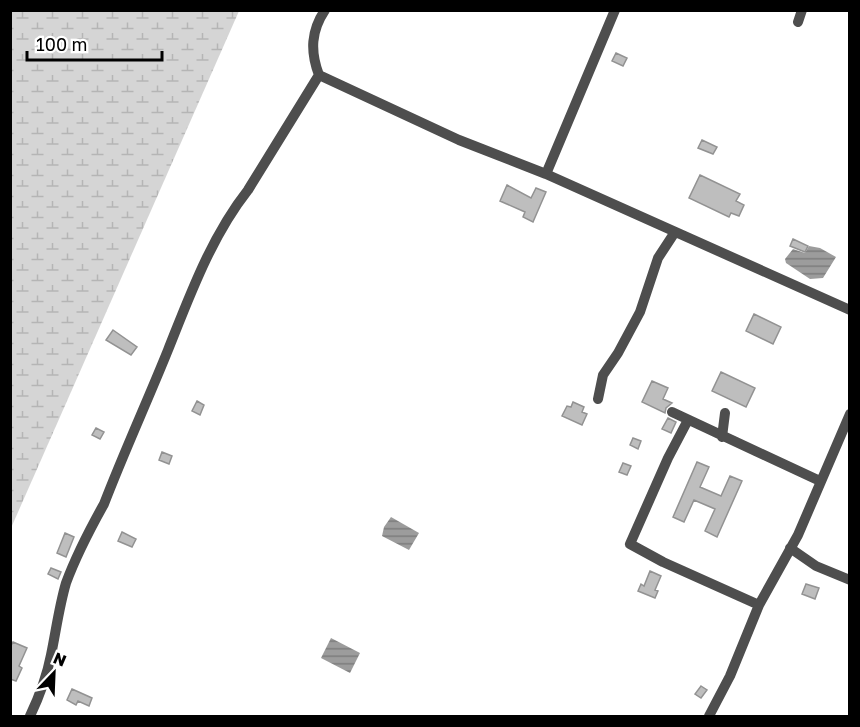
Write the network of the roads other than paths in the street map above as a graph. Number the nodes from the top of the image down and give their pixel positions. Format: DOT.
graph roads {
  1 [pos="325,10"];
  2 [pos="615,10"];
  3 [pos="802,10"];
  4 [pos="798,22"];
  5 [pos="319,75"];
  6 [pos="546,174"];
  7 [pos="675,232"];
  8 [pos="849,310"];
  9 [pos="598,399"];
  10 [pos="672,412"];
  11 [pos="725,413"];
  12 [pos="849,414"];
  13 [pos="688,420"];
  14 [pos="722,437"];
  15 [pos="820,481"];
  16 [pos="790,548"];
  17 [pos="849,580"];
  18 [pos="759,605"];
  19 [pos="30,717"];
  20 [pos="709,717"];
  1 -- 5 [label="street"];
  2 -- 6 [label="street"];
  3 -- 4 [label="street"];
  5 -- 6 [label="street"];
  5 -- 19 [label="street"];
  6 -- 7 [label="street"];
  7 -- 8 [label="street"];
  7 -- 9 [label="street"];
  10 -- 13 [label="street"];
  11 -- 14 [label="street"];
  12 -- 15 [label="street"];
  13 -- 14 [label="street"];
  13 -- 18 [label="street"];
  14 -- 15 [label="street"];
  15 -- 16 [label="street"];
  16 -- 17 [label="street"];
  16 -- 18 [label="street"];
  18 -- 20 [label="street"];
}
